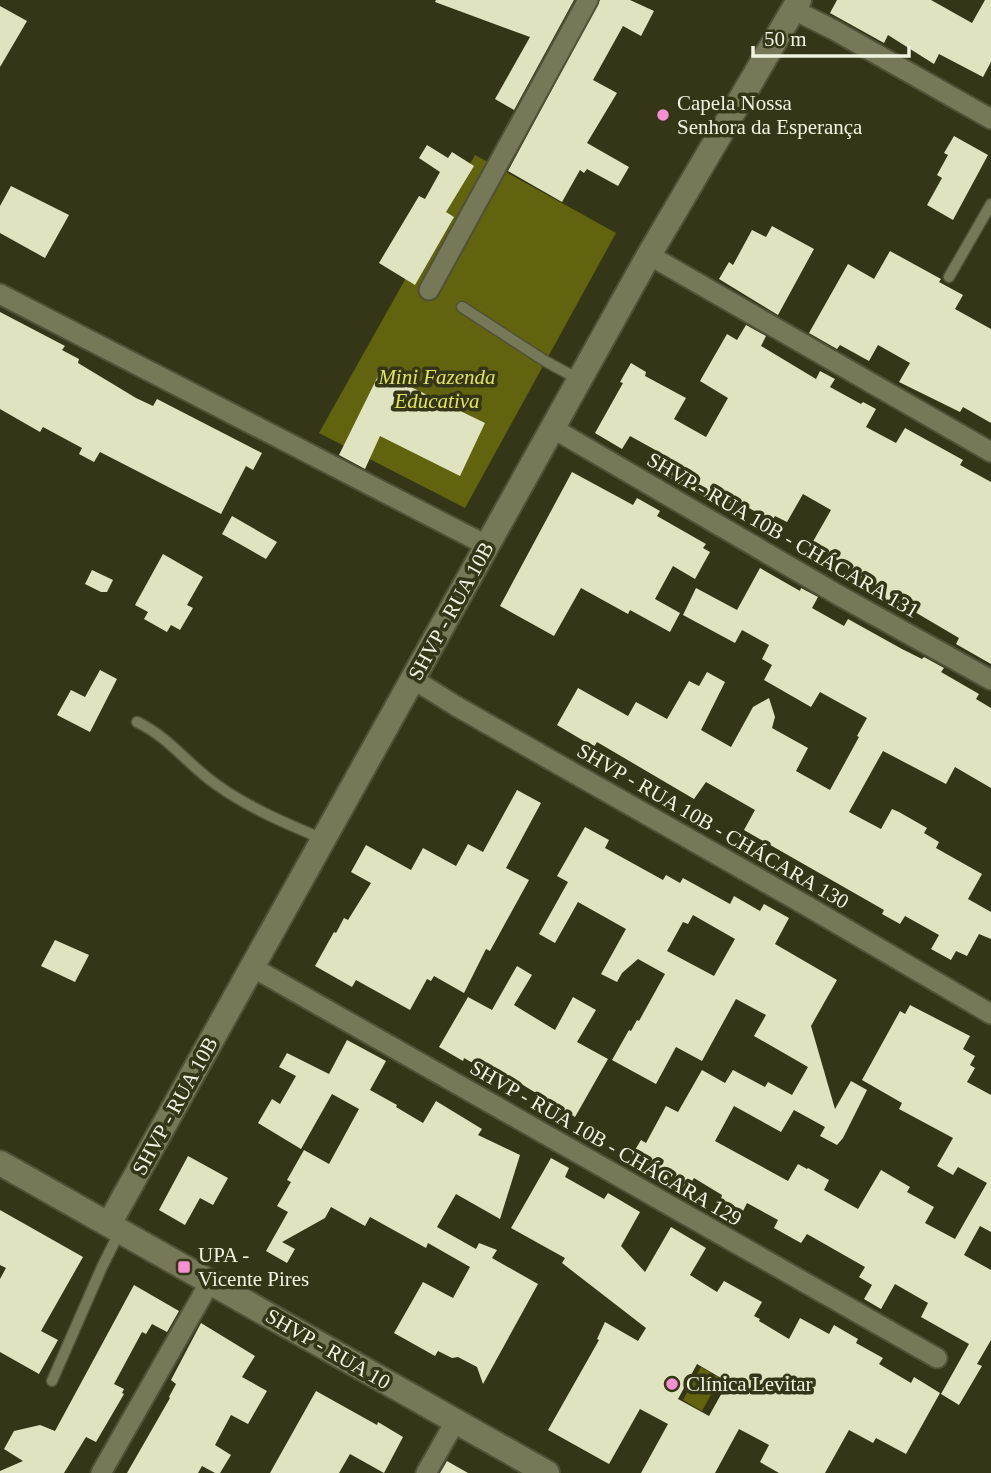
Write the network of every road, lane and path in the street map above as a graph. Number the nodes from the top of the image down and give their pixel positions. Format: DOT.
graph roads {
  1 [pos="588,0"];
  2 [pos="788,4"];
  3 [pos="991,119"];
  4 [pos="991,204"];
  5 [pos="649,255"];
  6 [pos="949,277"];
  7 [pos="429,290"];
  8 [pos="0,294"];
  9 [pos="461,307"];
  10 [pos="581,380"];
  11 [pos="554,429"];
  12 [pos="991,452"];
  13 [pos="488,546"];
  14 [pos="413,679"];
  15 [pos="991,680"];
  16 [pos="137,722"];
  17 [pos="324,839"];
  18 [pos="252,967"];
  19 [pos="991,1014"];
  20 [pos="0,1163"];
  21 [pos="114,1228"];
  22 [pos="210,1282"];
  23 [pos="937,1358"];
  24 [pos="52,1381"];
  25 [pos="455,1422"];
  26 [pos="101,1473"];
  27 [pos="426,1473"];
  28 [pos="547,1473"];
  1 -- 7 [label="street"];
  2 -- 3 [label="street"];
  2 -- 5 [label="street, SHVP - RUA 10B"];
  4 -- 6 [label="lane"];
  5 -- 10 [label="street, SHVP - RUA 10B"];
  5 -- 12 [label="street"];
  8 -- 13 [label="street"];
  9 -- 10 [label="lane"];
  10 -- 11 [label="street, SHVP - RUA 10B"];
  11 -- 13 [label="street, SHVP - RUA 10B"];
  11 -- 15 [label="street, SHVP - RUA 10B - CHÁCARA 131"];
  13 -- 14 [label="street, SHVP - RUA 10B"];
  14 -- 17 [label="street, SHVP - RUA 10B"];
  14 -- 19 [label="street, SHVP - RUA 10B - CHÁCARA 130"];
  16 -- 17 [label="lane"];
  17 -- 18 [label="street, SHVP - RUA 10B"];
  18 -- 21 [label="street, SHVP - RUA 10B"];
  18 -- 23 [label="street, SHVP - RUA 10B - CHÁCARA 129"];
  20 -- 21 [label="street, SHVP - RUA 10"];
  21 -- 22 [label="street, SHVP - RUA 10"];
  21 -- 24 [label="lane"];
  22 -- 25 [label="street, SHVP - RUA 10"];
  22 -- 26 [label="street"];
  25 -- 27 [label="street"];
  25 -- 28 [label="street, SHVP - RUA 10"];
}
